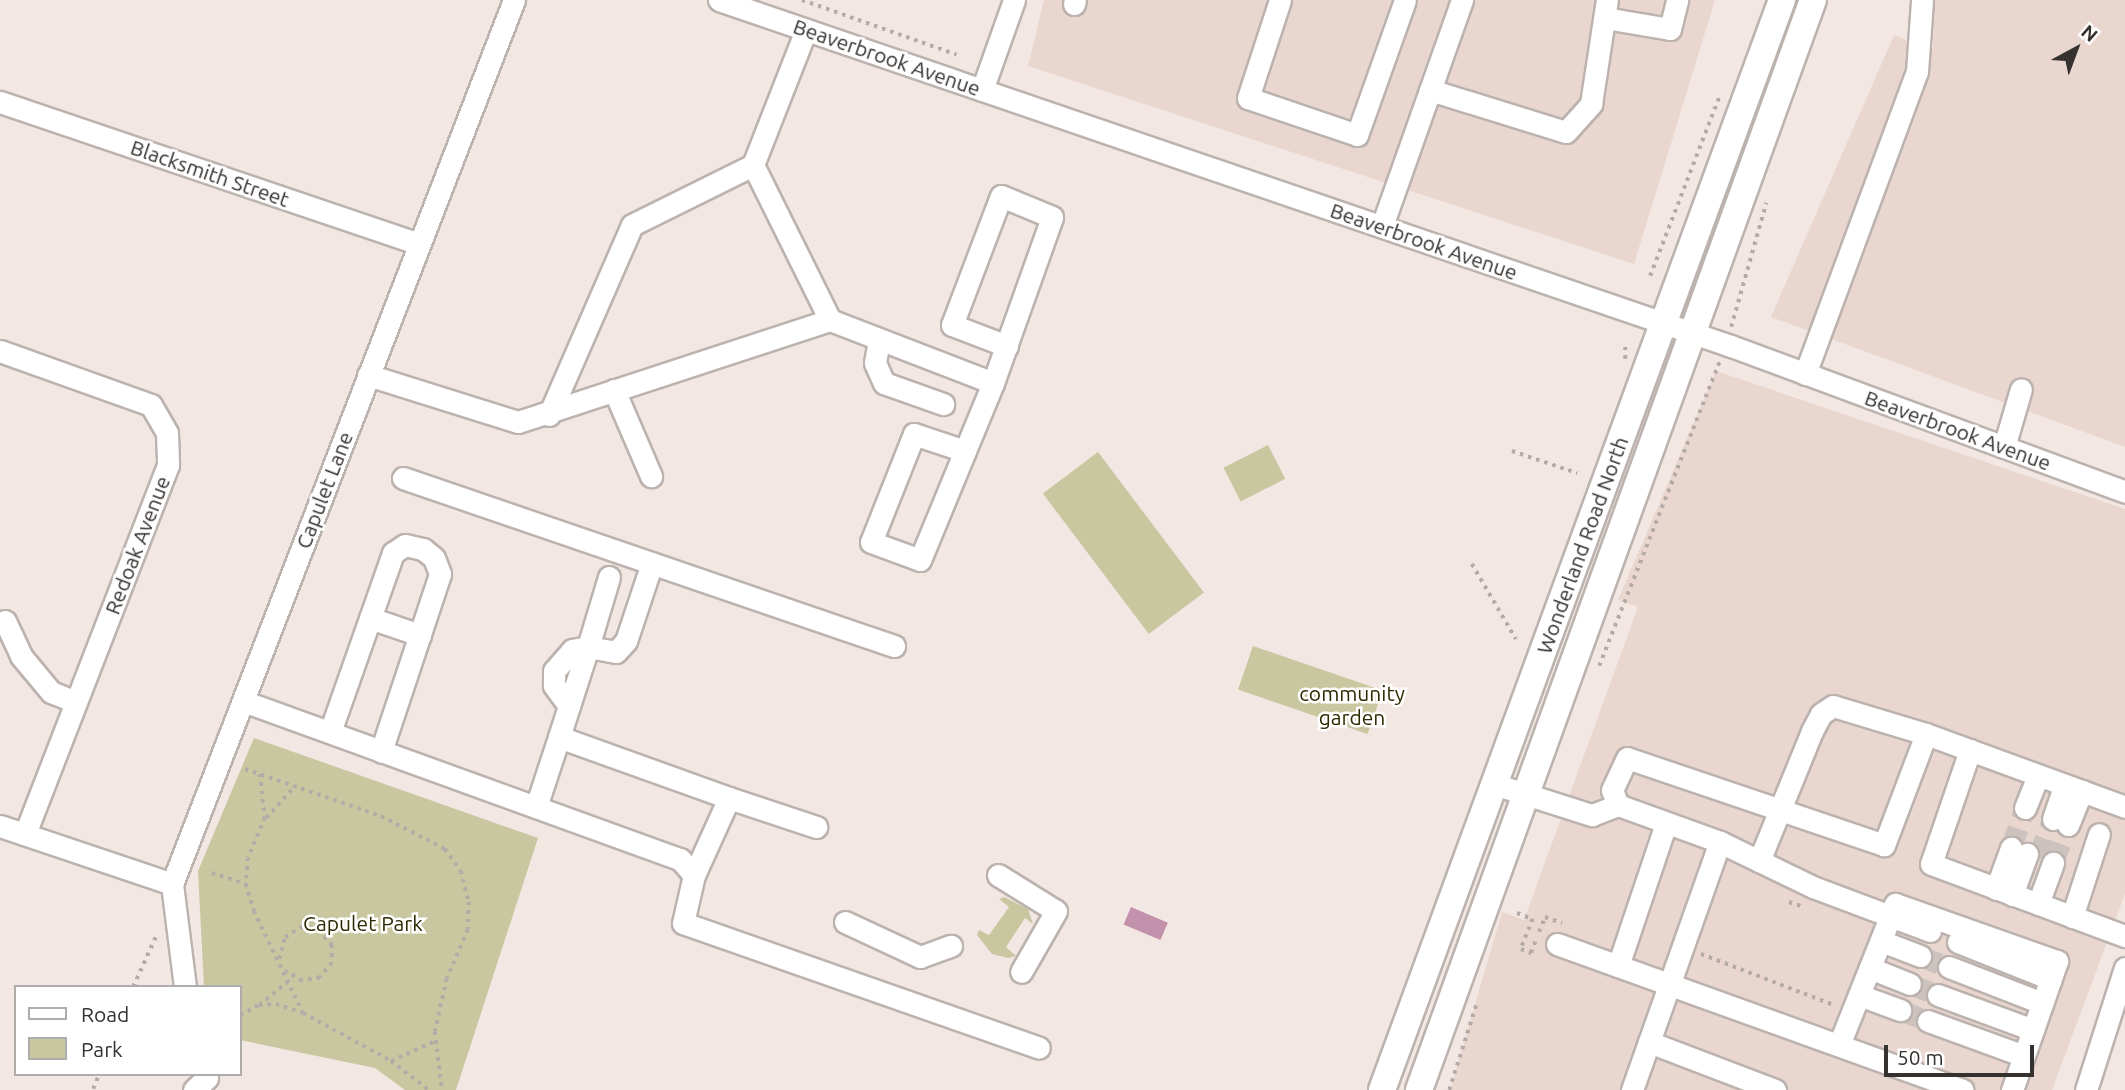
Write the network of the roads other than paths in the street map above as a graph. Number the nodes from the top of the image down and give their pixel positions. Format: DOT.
graph roads {
  1 [pos="514,0"];
  2 [pos="719,0"];
  3 [pos="1014,0"];
  4 [pos="1280,0"];
  5 [pos="1405,0"];
  6 [pos="1462,0"];
  7 [pos="1677,0"];
  8 [pos="1782,0"];
  9 [pos="1814,0"];
  10 [pos="1922,0"];
  11 [pos="1606,9"];
  12 [pos="806,30"];
  13 [pos="982,90"];
  14 [pos="1430,90"];
  15 [pos="0,102"];
  16 [pos="752,165"];
  17 [pos="1382,226"];
  18 [pos="419,244"];
  19 [pos="830,320"];
  20 [pos="1663,323"];
  21 [pos="1694,335"];
  22 [pos="878,340"];
  23 [pos="1007,346"];
  24 [pos="0,351"];
  25 [pos="1805,374"];
  26 [pos="368,375"];
  27 [pos="993,383"];
  28 [pos="2021,389"];
  29 [pos="614,390"];
  30 [pos="943,404"];
  31 [pos="549,415"];
  32 [pos="2004,447"];
  33 [pos="965,451"];
  34 [pos="651,476"];
  35 [pos="403,478"];
  36 [pos="2125,492"];
  37 [pos="652,563"];
  38 [pos="609,578"];
  39 [pos="370,618"];
  40 [pos="5,621"];
  41 [pos="420,635"];
  42 [pos="894,646"];
  43 [pos="588,647"];
  44 [pos="243,701"];
  45 [pos="76,702"];
  46 [pos="330,732"];
  47 [pos="1926,734"];
  48 [pos="559,737"];
  49 [pos="1970,750"];
  50 [pos="381,751"];
  51 [pos="2059,783"];
  52 [pos="1494,784"];
  53 [pos="1527,795"];
  54 [pos="729,798"];
  55 [pos="1618,805"];
  56 [pos="536,807"];
  57 [pos="1779,807"];
  58 [pos="2125,807"];
  59 [pos="1665,825"];
  60 [pos="0,826"];
  61 [pos="816,827"];
  62 [pos="25,834"];
  63 [pos="2099,834"];
  64 [pos="1720,842"];
  65 [pos="1759,860"];
  66 [pos="694,875"];
  67 [pos="998,875"];
  68 [pos="173,884"];
  69 [pos="2017,897"];
  70 [pos="1881,913"];
  71 [pos="2072,917"];
  72 [pos="845,922"];
  73 [pos="1930,931"];
  74 [pos="2125,936"];
  75 [pos="1881,941"];
  76 [pos="1958,942"];
  77 [pos="1557,944"];
  78 [pos="950,947"];
  79 [pos="1920,956"];
  80 [pos="1618,966"];
  81 [pos="1949,967"];
  82 [pos="1870,968"];
  83 [pos="2125,968"];
  84 [pos="2054,970"];
  85 [pos="1021,972"];
  86 [pos="1672,975"];
  87 [pos="1910,984"];
  88 [pos="185,985"];
  89 [pos="1849,994"];
  90 [pos="1938,995"];
  91 [pos="2042,1003"];
  92 [pos="1900,1010"];
  93 [pos="1928,1021"];
  94 [pos="2033,1030"];
  95 [pos="1649,1042"];
  96 [pos="1839,1045"];
  97 [pos="1039,1048"];
  98 [pos="2024,1056"];
  99 [pos="1382,1090"];
  100 [pos="1419,1090"];
  101 [pos="1632,1090"];
  102 [pos="1775,1090"];
  103 [pos="1962,1090"];
  104 [pos="2012,1090"];
  105 [pos="2086,1090"];
  1 -- 18 [label="street, Capulet Lane"];
  2 -- 12 [label="street, Beaverbrook Avenue"];
  3 -- 13 [label="street"];
  4 -- 5 [label="street"];
  6 -- 14 [label="street"];
  7 -- 11 [label="street"];
  8 -- 20 [label="main road, Wonderland Road North"];
  9 -- 21 [label="main road, Wonderland Road North"];
  10 -- 25 [label="street"];
  11 -- 14 [label="street"];
  12 -- 13 [label="street, Beaverbrook Avenue"];
  12 -- 16 [label="street"];
  13 -- 17 [label="street, Beaverbrook Avenue"];
  14 -- 17 [label="street"];
  15 -- 18 [label="street, Blacksmith Street"];
  16 -- 19 [label="street"];
  16 -- 31 [label="street"];
  17 -- 20 [label="street, Beaverbrook Avenue"];
  18 -- 26 [label="street, Capulet Lane"];
  19 -- 22 [label="street"];
  19 -- 29 [label="street"];
  20 -- 21 [label="street, Beaverbrook Avenue"];
  20 -- 52 [label="main road, Wonderland Road North"];
  21 -- 25 [label="street, Beaverbrook Avenue"];
  21 -- 53 [label="main road, Wonderland Road North"];
  22 -- 27 [label="street"];
  22 -- 30 [label="street"];
  23 -- 23 [label="street"];
  23 -- 27 [label="street"];
  24 -- 45 [label="street, Redoak Avenue"];
  25 -- 32 [label="street, Beaverbrook Avenue"];
  26 -- 31 [label="street"];
  26 -- 44 [label="street, Capulet Lane"];
  27 -- 33 [label="street"];
  28 -- 32 [label="street"];
  29 -- 31 [label="street"];
  29 -- 34 [label="street"];
  32 -- 36 [label="street, Beaverbrook Avenue"];
  33 -- 33 [label="street"];
  35 -- 37 [label="street"];
  37 -- 42 [label="street"];
  37 -- 43 [label="street"];
  38 -- 43 [label="street"];
  39 -- 41 [label="street"];
  39 -- 41 [label="street"];
  39 -- 46 [label="street"];
  40 -- 45 [label="street"];
  41 -- 50 [label="street"];
  43 -- 48 [label="street"];
  44 -- 46 [label="street"];
  44 -- 68 [label="street, Capulet Lane"];
  45 -- 62 [label="street, Redoak Avenue"];
  46 -- 50 [label="street"];
  47 -- 49 [label="street"];
  47 -- 57 [label="street"];
  47 -- 57 [label="street"];
  48 -- 54 [label="street"];
  48 -- 56 [label="street"];
  49 -- 51 [label="street"];
  49 -- 69 [label="street"];
  50 -- 56 [label="street"];
  51 -- 51 [label="street"];
  51 -- 58 [label="street"];
  52 -- 53 [label="street"];
  52 -- 99 [label="main road, Wonderland Road North"];
  53 -- 55 [label="street"];
  53 -- 100 [label="main road, Wonderland Road North"];
  54 -- 61 [label="street"];
  54 -- 66 [label="street"];
  55 -- 57 [label="street"];
  55 -- 59 [label="street"];
  56 -- 66 [label="street"];
  57 -- 65 [label="street"];
  59 -- 64 [label="street"];
  59 -- 80 [label="street"];
  60 -- 62 [label="street"];
  62 -- 68 [label="street"];
  63 -- 71 [label="street"];
  64 -- 65 [label="street"];
  64 -- 86 [label="street"];
  65 -- 70 [label="street"];
  66 -- 97 [label="street"];
  67 -- 85 [label="street"];
  68 -- 88 [label="street, Capulet Lane"];
  69 -- 69 [label="street"];
  69 -- 71 [label="street"];
  70 -- 73 [label="street"];
  70 -- 75 [label="street"];
  70 -- 84 [label="street"];
  71 -- 74 [label="street"];
  72 -- 78 [label="street"];
  75 -- 79 [label="street"];
  75 -- 82 [label="street"];
  76 -- 84 [label="street"];
  77 -- 80 [label="street"];
  80 -- 86 [label="street"];
  81 -- 91 [label="street"];
  82 -- 87 [label="street"];
  82 -- 89 [label="street"];
  83 -- 105 [label="street"];
  84 -- 91 [label="street"];
  86 -- 95 [label="street"];
  86 -- 96 [label="street"];
  89 -- 92 [label="street"];
  89 -- 96 [label="street"];
  90 -- 94 [label="street"];
  91 -- 94 [label="street"];
  93 -- 98 [label="street"];
  94 -- 98 [label="street"];
  95 -- 101 [label="street"];
  95 -- 102 [label="street"];
  96 -- 103 [label="street"];
  98 -- 104 [label="street"];
}
